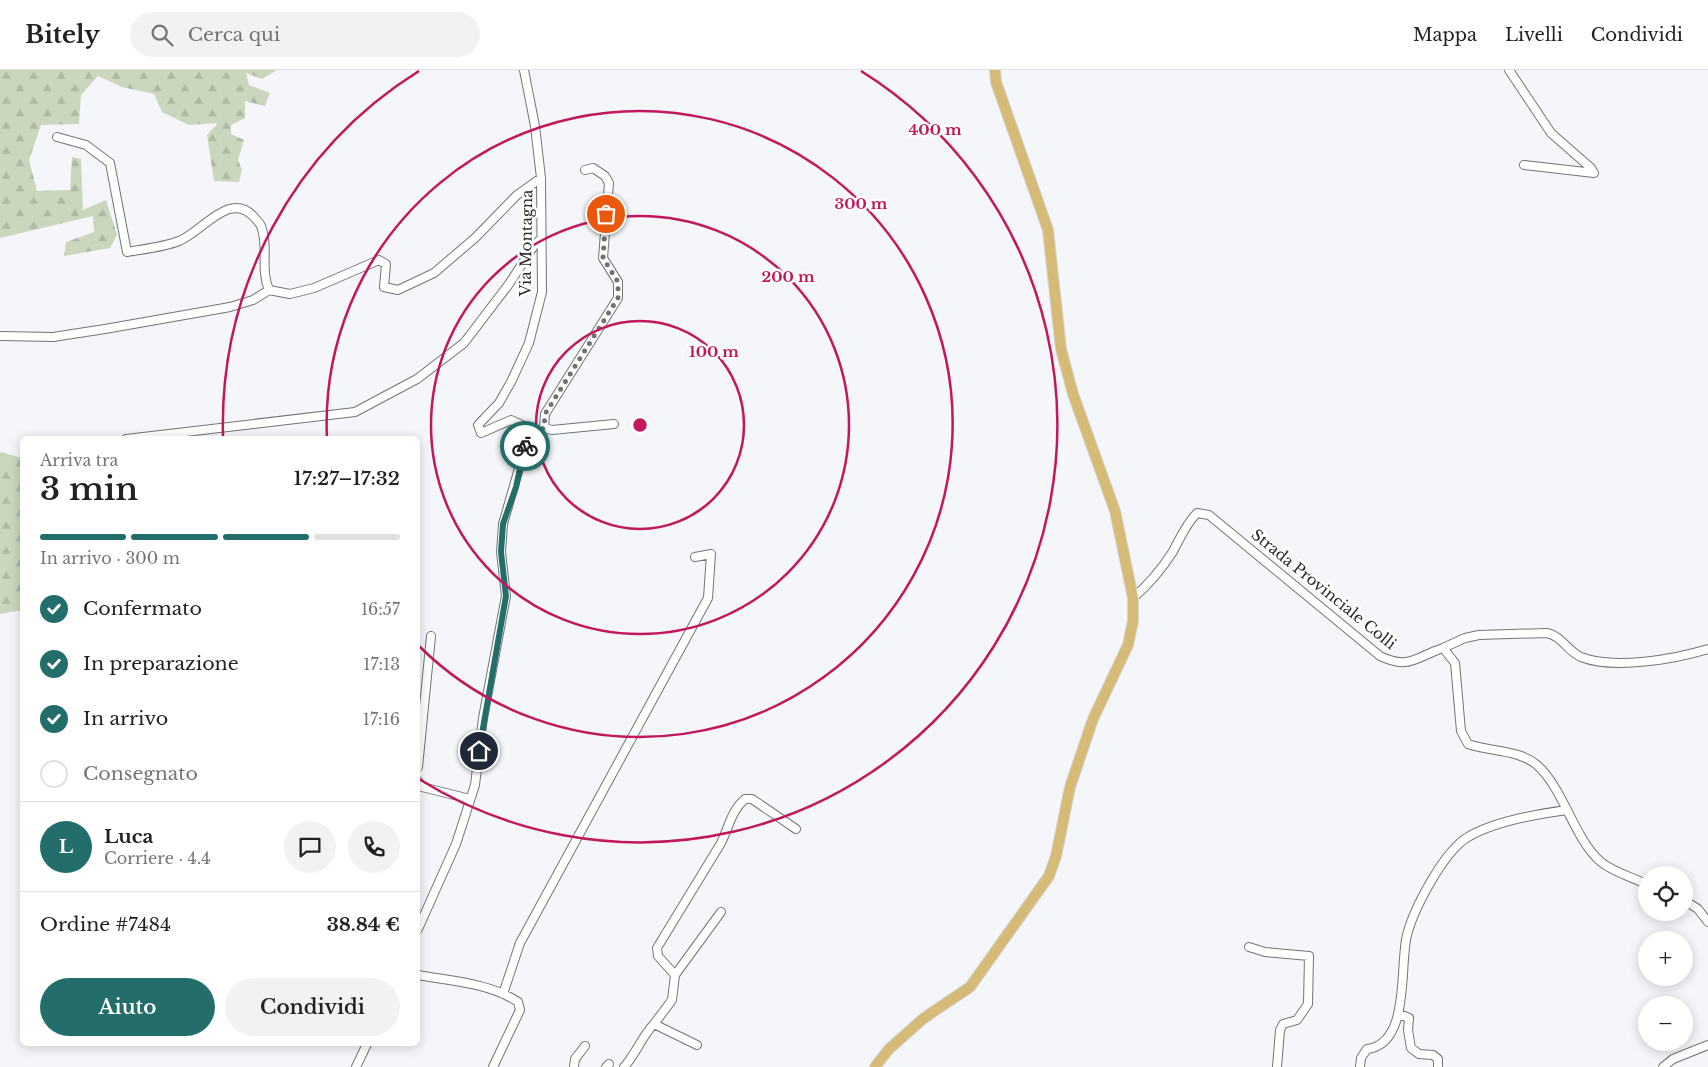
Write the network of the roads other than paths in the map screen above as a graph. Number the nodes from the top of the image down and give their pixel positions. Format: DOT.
graph roads {
  1 [pos="524,70"];
  2 [pos="995,70"];
  3 [pos="1510,70"];
  4 [pos="57,137"];
  5 [pos="1524,166"];
  6 [pos="585,170"];
  7 [pos="541,178"];
  8 [pos="542,238"];
  9 [pos="269,290"];
  10 [pos="0,336"];
  11 [pos="614,424"];
  12 [pos="544,428"];
  13 [pos="481,433"];
  14 [pos="151,436"];
  15 [pos="526,438"];
  16 [pos="476,440"];
  17 [pos="695,557"];
  18 [pos="1133,598"];
  19 [pos="431,636"];
  20 [pos="1443,648"];
  21 [pos="1708,649"];
  22 [pos="420,747"];
  23 [pos="420,785"];
  24 [pos="470,799"];
  25 [pos="1567,810"];
  26 [pos="796,829"];
  27 [pos="1638,880"];
  28 [pos="1693,906"];
  29 [pos="721,912"];
  30 [pos="1708,922"];
  31 [pos="420,925"];
  32 [pos="1248,947"];
  33 [pos="420,975"];
  34 [pos="675,975"];
  35 [pos="503,994"];
  36 [pos="1399,1014"];
  37 [pos="654,1024"];
  38 [pos="697,1045"];
  39 [pos="1708,1045"];
  40 [pos="366,1046"];
  41 [pos="585,1046"];
  42 [pos="356,1067"];
  43 [pos="493,1067"];
  44 [pos="574,1067"];
  45 [pos="624,1067"];
  46 [pos="875,1067"];
  47 [pos="1277,1067"];
  48 [pos="1360,1067"];
  49 [pos="1438,1067"];
  50 [pos="1663,1067"];
  1 -- 7 [label="street, Via Montagna"];
  2 -- 18 [label="main road"];
  3 -- 5 [label="street"];
  4 -- 9 [label="street"];
  6 -- 12 [label="street"];
  7 -- 8 [label="street, Via Montagna"];
  7 -- 9 [label="street"];
  8 -- 13 [label="street, Via Montagna"];
  8 -- 14 [label="street"];
  9 -- 10 [label="street"];
  11 -- 12 [label="street"];
  12 -- 15 [label="street"];
  13 -- 15 [label="street"];
  13 -- 16 [label="street"];
  15 -- 24 [label="street"];
  17 -- 35 [label="street"];
  18 -- 20 [label="street, Strada Provinciale Colli"];
  18 -- 46 [label="main road"];
  19 -- 22 [label="street"];
  20 -- 21 [label="street"];
  20 -- 25 [label="street"];
  23 -- 24 [label="street"];
  24 -- 31 [label="street"];
  25 -- 27 [label="street"];
  25 -- 36 [label="street"];
  26 -- 34 [label="street"];
  28 -- 30 [label="street"];
  29 -- 34 [label="street"];
  32 -- 47 [label="street"];
  33 -- 35 [label="street"];
  34 -- 37 [label="street"];
  35 -- 43 [label="street"];
  36 -- 48 [label="street"];
  36 -- 49 [label="street"];
  37 -- 38 [label="street"];
  37 -- 45 [label="street"];
  39 -- 50 [label="street"];
  40 -- 42 [label="street"];
  41 -- 44 [label="street"];
}
